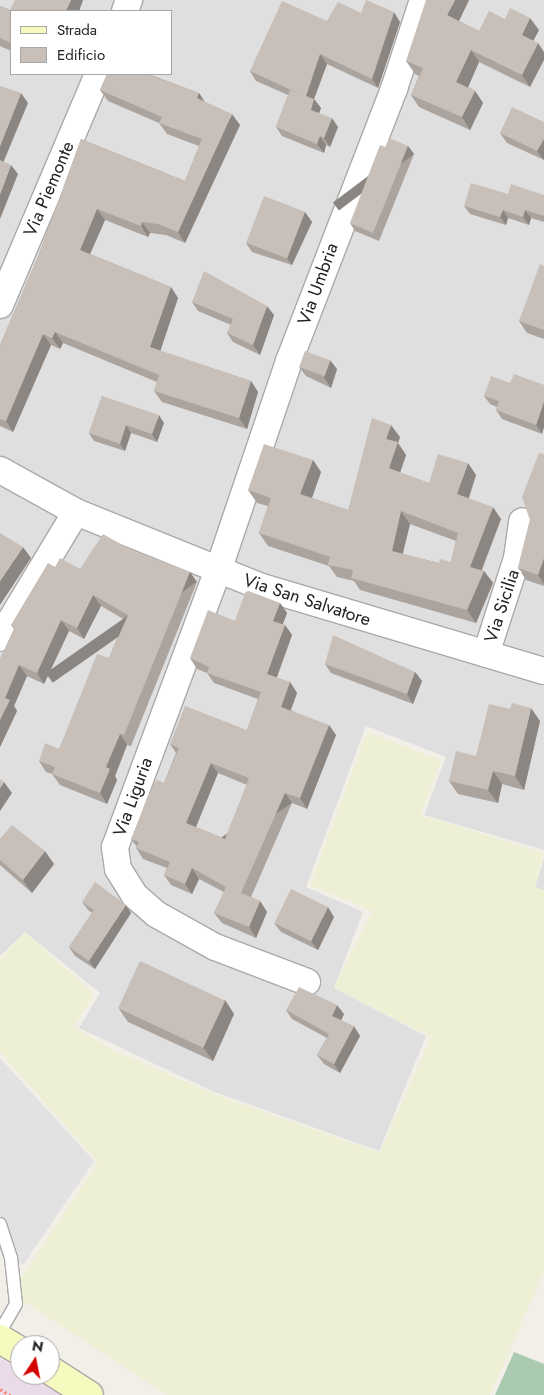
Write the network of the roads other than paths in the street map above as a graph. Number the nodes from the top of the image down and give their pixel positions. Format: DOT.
graph roads {
  1 [pos="423,0"];
  2 [pos="98,75"];
  3 [pos="0,305"];
  4 [pos="0,470"];
  5 [pos="76,512"];
  6 [pos="532,527"];
  7 [pos="219,570"];
  8 [pos="0,638"];
  9 [pos="486,654"];
  10 [pos="544,671"];
  11 [pos="307,982"];
  12 [pos="0,1224"];
  13 [pos="0,1332"];
  14 [pos="60,1376"];
  15 [pos="89,1395"];
  1 -- 7 [label="street, Via Umbria"];
  2 -- 3 [label="street, Via Piemonte"];
  4 -- 5 [label="street, Via San Salvatore"];
  5 -- 7 [label="street, Via San Salvatore"];
  5 -- 8 [label="street"];
  6 -- 9 [label="street, Via Sicilia"];
  7 -- 9 [label="street, Via San Salvatore"];
  7 -- 11 [label="street, Via Liguria"];
  9 -- 10 [label="street, Via San Salvatore"];
  12 -- 13 [label="lane"];
  14 -- 15 [label="street"];
}
